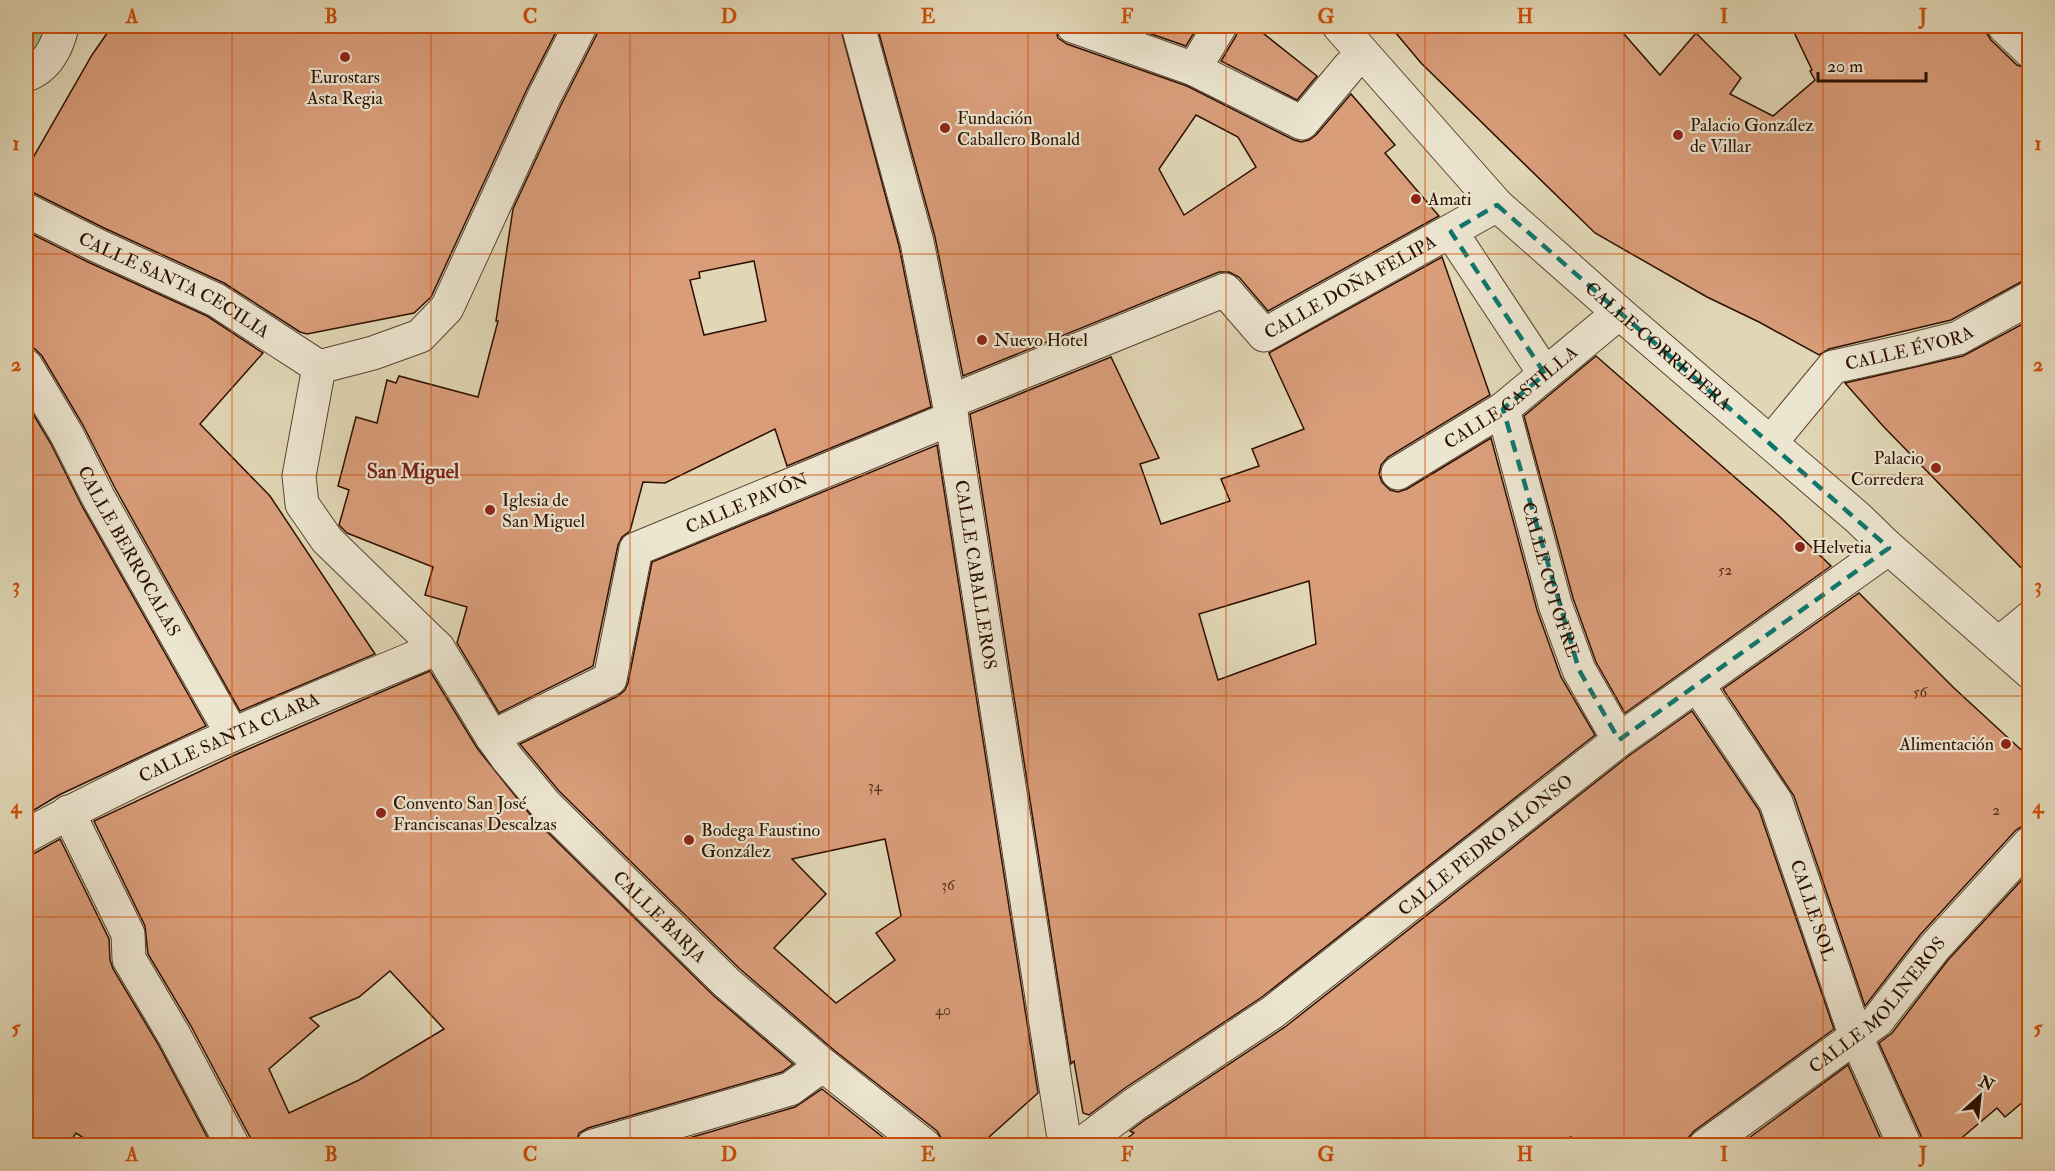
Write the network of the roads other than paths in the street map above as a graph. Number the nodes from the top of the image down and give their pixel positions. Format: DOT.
graph roads {
  1 [pos="62,26"];
  2 [pos="580,26"];
  3 [pos="858,26"];
  4 [pos="1073,26"];
  5 [pos="1220,26"];
  6 [pos="1339,26"];
  7 [pos="2004,26"];
  8 [pos="2030,51"];
  9 [pos="1349,67"];
  10 [pos="1194,69"];
  11 [pos="28,76"];
  12 [pos="1497,205"];
  13 [pos="26,210"];
  14 [pos="1451,232"];
  15 [pos="2030,298"];
  16 [pos="1617,311"];
  17 [pos="26,366"];
  18 [pos="319,367"];
  19 [pos="1545,374"];
  20 [pos="1503,409"];
  21 [pos="951,410"];
  22 [pos="1776,436"];
  23 [pos="1398,473"];
  24 [pos="1889,548"];
  25 [pos="2030,618"];
  26 [pos="1998,645"];
  27 [pos="438,648"];
  28 [pos="2030,672"];
  29 [pos="1698,686"];
  30 [pos="232,735"];
  31 [pos="492,737"];
  32 [pos="1619,740"];
  33 [pos="68,812"];
  34 [pos="26,836"];
  35 [pos="2030,843"];
  36 [pos="1856,1037"];
  37 [pos="823,1065"];
  38 [pos="1069,1141"];
  39 [pos="233,1146"];
  40 [pos="593,1146"];
  41 [pos="925,1146"];
  42 [pos="1705,1146"];
  43 [pos="1905,1146"];
  1 -- 11 [label="street"];
  2 -- 18 [label="street"];
  3 -- 21 [label="street, CALLE CABALLEROS"];
  4 -- 10 [label="street"];
  5 -- 10 [label="street"];
  6 -- 12 [label="street, CALLE CORREDERA"];
  7 -- 8 [label="street"];
  9 -- 10 [label="street"];
  12 -- 14 [label="street, CALLE DOÑA FELIPA"];
  12 -- 16 [label="street, CALLE CORREDERA"];
  13 -- 18 [label="street, CALLE SANTA CECILIA"];
  14 -- 19 [label="street"];
  14 -- 21 [label="street, CALLE DOÑA FELIPA"];
  15 -- 22 [label="street, CALLE ÉVORA"];
  16 -- 19 [label="street, CALLE CASTILLA"];
  16 -- 24 [label="street, CALLE CORREDERA"];
  17 -- 30 [label="street, CALLE BERROCALAS"];
  18 -- 27 [label="street, CALLE BARJA"];
  19 -- 20 [label="street, CALLE CASTILLA"];
  20 -- 23 [label="street, CALLE CASTILLA"];
  20 -- 32 [label="street, CALLE COTOFRE"];
  21 -- 31 [label="street, CALLE PAVÓN"];
  21 -- 38 [label="street, CALLE CABALLEROS"];
  24 -- 26 [label="street, CALLE CORREDERA"];
  24 -- 29 [label="street, CALLE PEDRO ALONSO"];
  25 -- 26 [label="street"];
  26 -- 28 [label="street, CALLE CORREDERA"];
  27 -- 30 [label="street, CALLE SANTA CLARA"];
  27 -- 31 [label="street, CALLE BARJA"];
  29 -- 32 [label="street, CALLE PEDRO ALONSO"];
  29 -- 36 [label="street, CALLE SOL"];
  30 -- 33 [label="street, CALLE SANTA CLARA"];
  31 -- 37 [label="street, CALLE BARJA"];
  32 -- 38 [label="street, CALLE PEDRO ALONSO"];
  33 -- 34 [label="street, CALLE SANTA CLARA"];
  33 -- 39 [label="street"];
  35 -- 36 [label="street, CALLE MOLINEROS"];
  36 -- 42 [label="street, CALLE MOLINEROS"];
  36 -- 43 [label="street, CALLE SOL"];
  37 -- 40 [label="street"];
  37 -- 41 [label="street, CALLE BARJA"];
}
